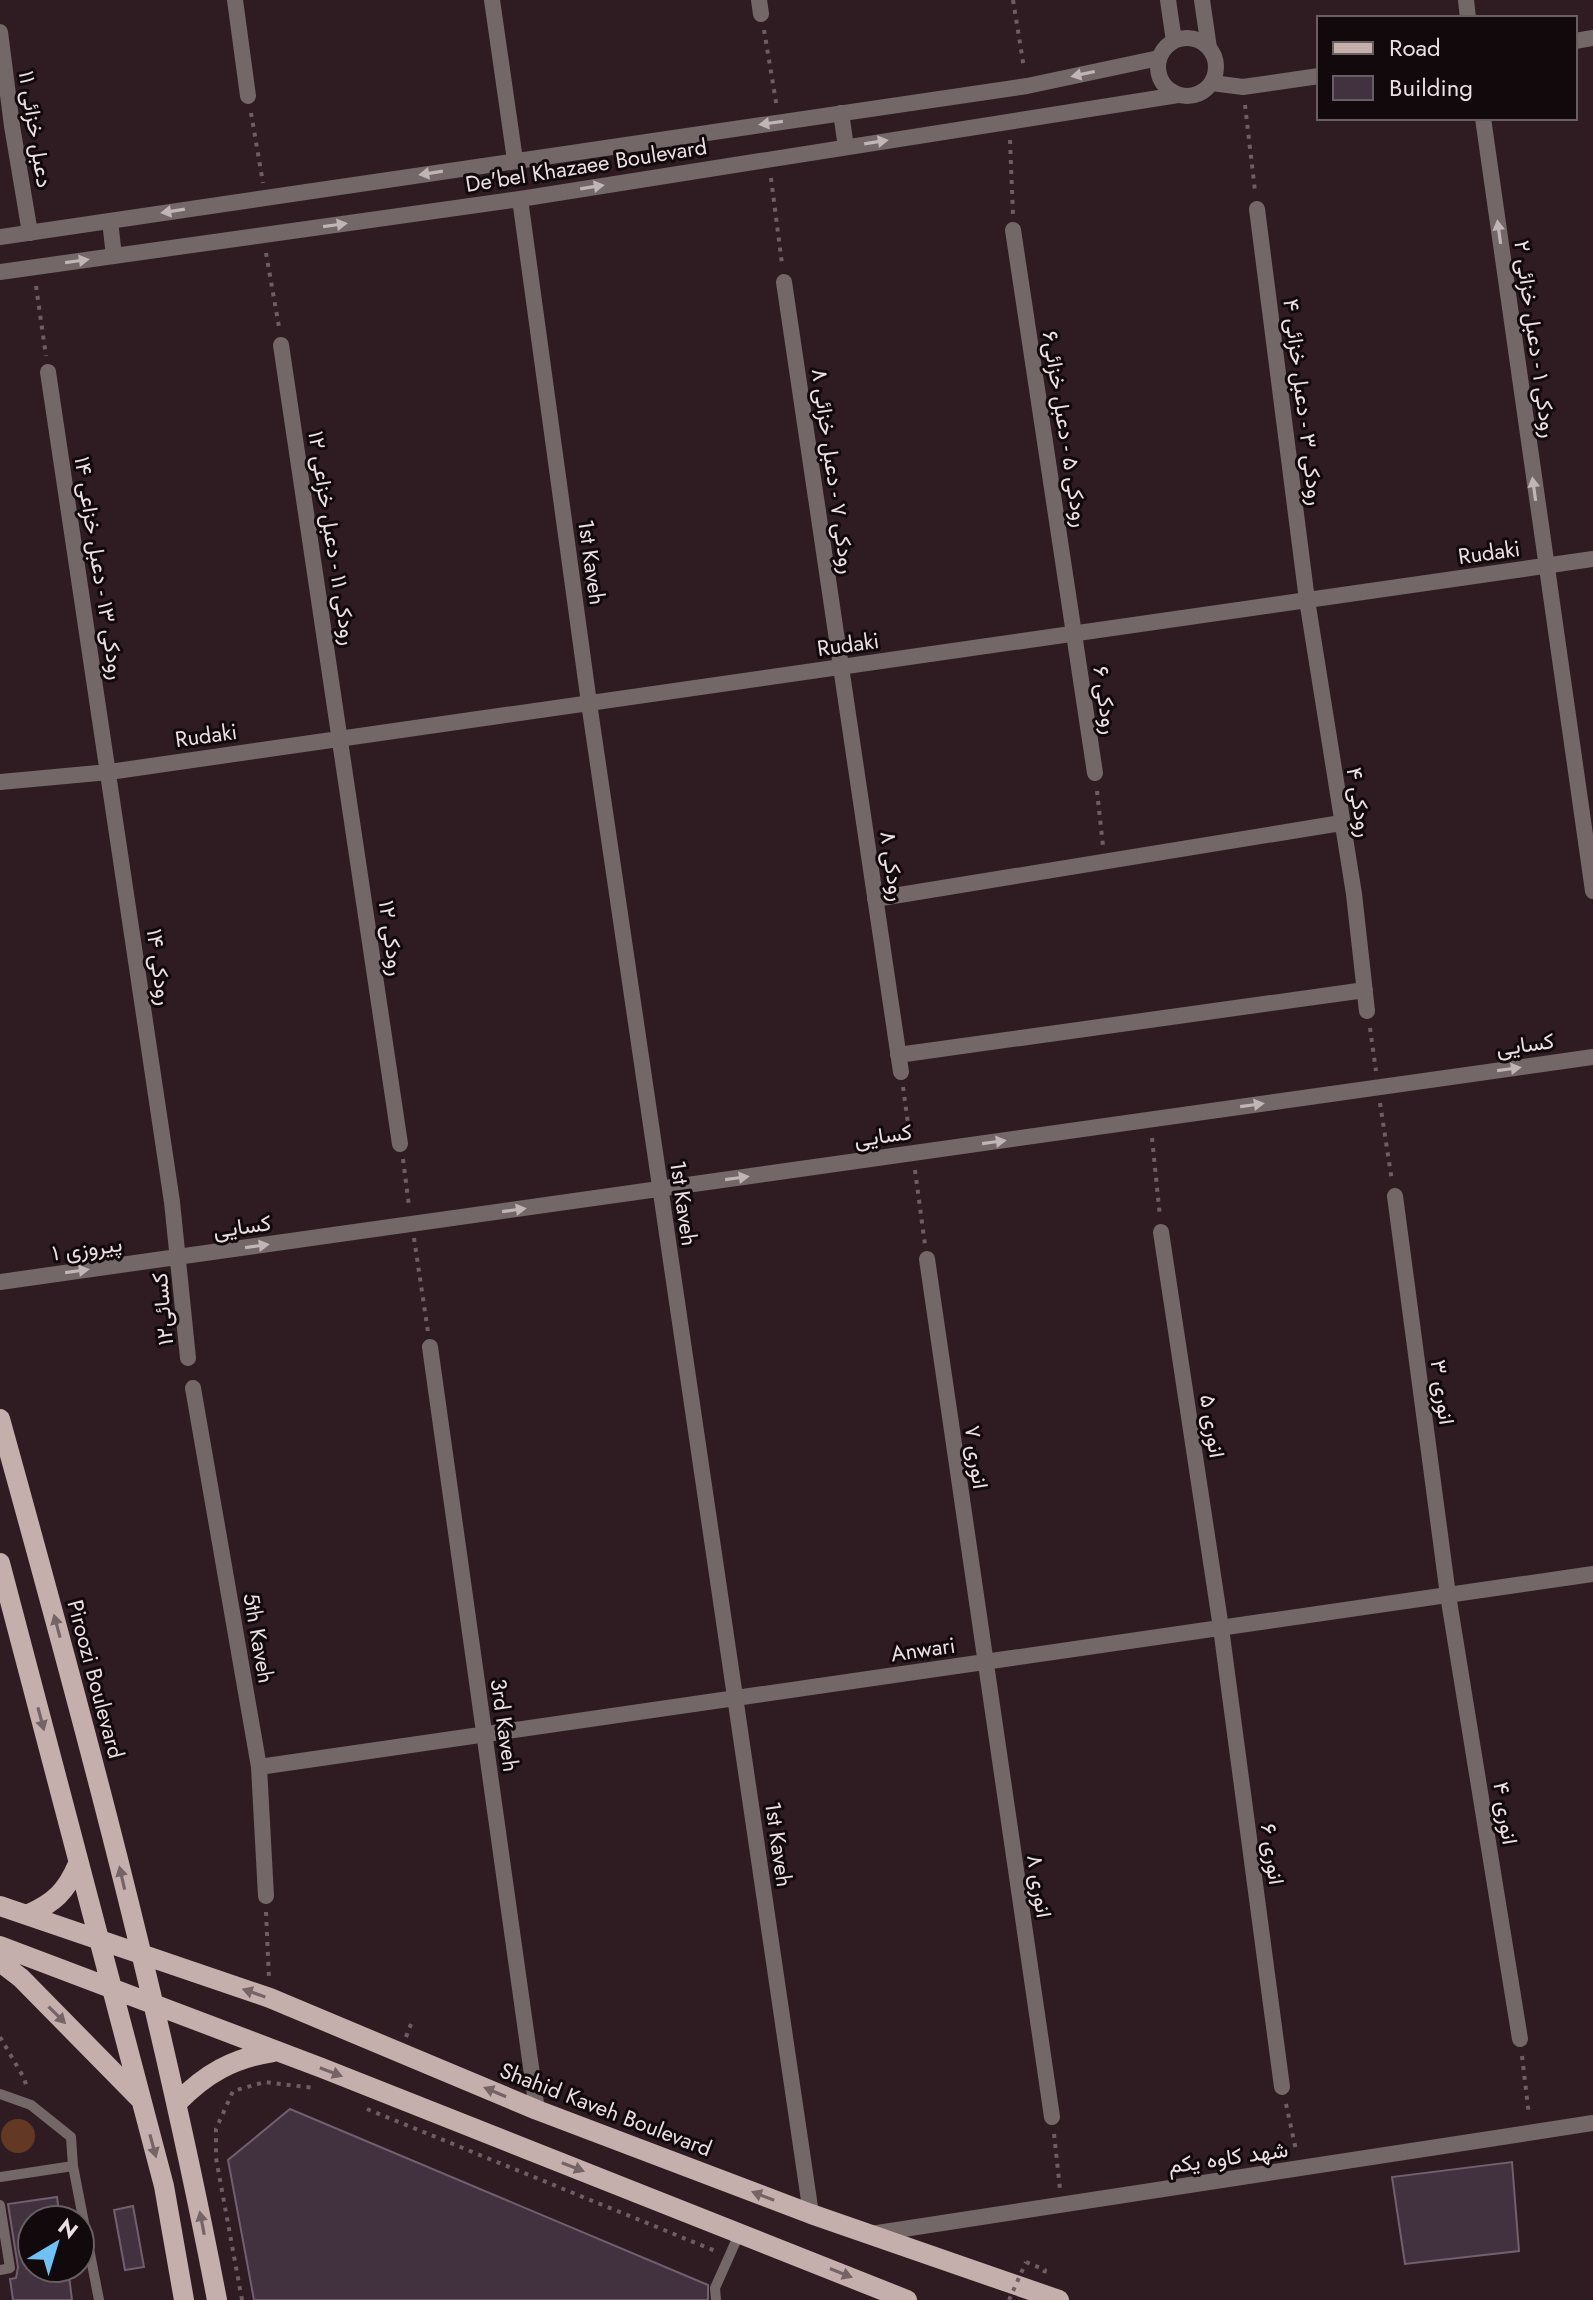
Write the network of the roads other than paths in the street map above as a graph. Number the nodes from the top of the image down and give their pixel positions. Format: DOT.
graph roads {
  1 [pos="235,0"];
  2 [pos="492,0"];
  3 [pos="1168,0"];
  4 [pos="1202,0"];
  5 [pos="0,32"];
  6 [pos="1174,41"];
  7 [pos="1209,48"];
  8 [pos="1159,58"];
  9 [pos="1317,76"];
  10 [pos="1212,83"];
  11 [pos="1178,95"];
  12 [pos="248,96"];
  13 [pos="841,113"];
  14 [pos="1483,120"];
  15 [pos="846,147"];
  16 [pos="515,160"];
  17 [pos="520,199"];
  18 [pos="1257,209"];
  19 [pos="110,221"];
  20 [pos="1013,230"];
  21 [pos="30,233"];
  22 [pos="0,237"];
  23 [pos="114,256"];
  24 [pos="0,272"];
  25 [pos="784,282"];
  26 [pos="281,345"];
  27 [pos="48,372"];
  28 [pos="1593,559"];
  29 [pos="1545,566"];
  30 [pos="1307,600"];
  31 [pos="1074,634"];
  32 [pos="841,667"];
  33 [pos="589,703"];
  34 [pos="341,738"];
  35 [pos="109,772"];
  36 [pos="1095,773"];
  37 [pos="0,782"];
  38 [pos="1341,823"];
  39 [pos="1593,891"];
  40 [pos="875,899"];
  41 [pos="1365,990"];
  42 [pos="1367,1011"];
  43 [pos="898,1055"];
  44 [pos="1593,1057"];
  45 [pos="901,1072"];
  46 [pos="400,1144"];
  47 [pos="659,1189"];
  48 [pos="1395,1196"];
  49 [pos="1161,1232"];
  50 [pos="180,1257"];
  51 [pos="927,1259"];
  52 [pos="0,1282"];
  53 [pos="430,1347"];
  54 [pos="188,1358"];
  55 [pos="193,1388"];
  56 [pos="0,1419"];
  57 [pos="0,1563"];
  58 [pos="1593,1574"];
  59 [pos="1448,1595"];
  60 [pos="1221,1628"];
  61 [pos="984,1662"];
  62 [pos="735,1698"];
  63 [pos="484,1734"];
  64 [pos="259,1767"];
  65 [pos="78,1864"];
  66 [pos="266,1896"];
  67 [pos="0,1906"];
  68 [pos="27,1915"];
  69 [pos="98,1940"];
  70 [pos="0,1946"];
  71 [pos="140,1954"];
  72 [pos="0,1962"];
  73 [pos="112,1989"];
  74 [pos="154,2005"];
  75 [pos="1520,2039"];
  76 [pos="276,2051"];
  77 [pos="1282,2087"];
  78 [pos="0,2094"];
  79 [pos="141,2100"];
  80 [pos="177,2103"];
  81 [pos="537,2110"];
  82 [pos="1052,2117"];
  83 [pos="1593,2123"];
  84 [pos="73,2166"];
  85 [pos="0,2177"];
  86 [pos="0,2205"];
  87 [pos="811,2214"];
  88 [pos="740,2232"];
  89 [pos="869,2234"];
  90 [pos="0,2270"];
  91 [pos="968,2270"];
  92 [pos="99,2300"];
  93 [pos="184,2300"];
  94 [pos="217,2300"];
  95 [pos="716,2300"];
  96 [pos="907,2300"];
  97 [pos="1025,2300"];
  98 [pos="1059,2300"];
  1 -- 12 [label="street"];
  2 -- 16 [label="street"];
  3 -- 6 [label="street"];
  4 -- 7 [label="street"];
  5 -- 21 [label="street, دعبل خزائی ۱۱"];
  6 -- 7 [label="street"];
  6 -- 8 [label="street"];
  7 -- 10 [label="street"];
  8 -- 11 [label="street"];
  8 -- 13 [label="street, De'bel Khazaee Boulevard, one-way"];
  9 -- 10 [label="street"];
  10 -- 11 [label="street"];
  15 -- 11 [label="street, De'bel Khazaee Boulevard, one-way"];
  13 -- 15 [label="street"];
  13 -- 16 [label="street, De'bel Khazaee Boulevard, one-way"];
  29 -- 14 [label="street, رودکی ۱ - دعبل خزائی ۲, one-way"];
  17 -- 15 [label="street, De'bel Khazaee Boulevard, one-way"];
  16 -- 19 [label="street, De'bel Khazaee Boulevard, one-way"];
  23 -- 17 [label="street, De'bel Khazaee Boulevard, one-way"];
  17 -- 33 [label="street, 1st Kaveh"];
  18 -- 30 [label="street, رودکی ۳ - دعبل خزائی ۴"];
  19 -- 21 [label="street, De'bel Khazaee Boulevard"];
  19 -- 23 [label="street"];
  20 -- 31 [label="street, رودکی ۵ - دعبل خزائی۶"];
  21 -- 22 [label="street, De'bel Khazaee Boulevard"];
  24 -- 23 [label="street, De'bel Khazaee Boulevard, one-way"];
  25 -- 32 [label="street, رودکی ۷ - دعبل خزائی ۸"];
  26 -- 34 [label="street, رودکی ۱۱ - دعبل خزاعی ۱۲"];
  27 -- 35 [label="street, رودکی ۱۳ - دعبل خزاعی ۱۴"];
  28 -- 29 [label="street, Rudaki"];
  29 -- 30 [label="street, Rudaki"];
  29 -- 39 [label="street, رودکی ۱ - دعبل خزائی ۲"];
  30 -- 31 [label="street, Rudaki"];
  30 -- 38 [label="street, رودکی ۴"];
  31 -- 32 [label="street, Rudaki"];
  31 -- 36 [label="street, رودکی ۶"];
  32 -- 33 [label="street, Rudaki"];
  32 -- 40 [label="street, رودکی ۸"];
  33 -- 34 [label="street, Rudaki"];
  33 -- 47 [label="street, 1st Kaveh"];
  34 -- 35 [label="street, Rudaki"];
  34 -- 46 [label="street, رودکی ۱۲"];
  35 -- 37 [label="street, Rudaki"];
  35 -- 50 [label="street, رودکی ۱۴"];
  38 -- 40 [label="street"];
  38 -- 41 [label="street, رودکی ۴"];
  40 -- 43 [label="street, رودکی ۸"];
  41 -- 42 [label="street, رودکی ۴"];
  41 -- 43 [label="street"];
  43 -- 45 [label="street, رودکی ۸"];
  47 -- 44 [label="street, کسایی, one-way"];
  50 -- 47 [label="street, کسایی, one-way"];
  47 -- 62 [label="street, 1st Kaveh"];
  48 -- 59 [label="street, انوری ۳"];
  49 -- 60 [label="street, انوری ۵"];
  52 -- 50 [label="street, پیروزی ۱, one-way"];
  50 -- 54 [label="street, کسائی۱۲"];
  51 -- 61 [label="street, انوری ۷"];
  53 -- 63 [label="street, 3rd Kaveh"];
  55 -- 64 [label="street, 5th Kaveh"];
  71 -- 56 [label="main road, Piroozi Boulevard, one-way"];
  57 -- 65 [label="main road, one-way"];
  58 -- 59 [label="street, Anwari"];
  59 -- 60 [label="street, Anwari"];
  59 -- 75 [label="street, انوری ۴"];
  60 -- 61 [label="street, Anwari"];
  60 -- 77 [label="street, انوری ۶"];
  61 -- 62 [label="street, Anwari"];
  61 -- 82 [label="street, انوری ۸"];
  62 -- 63 [label="street, Anwari"];
  62 -- 87 [label="street, 1st Kaveh"];
  63 -- 64 [label="street, Anwari"];
  63 -- 81 [label="street, 3rd Kaveh"];
  64 -- 66 [label="street, 5th Kaveh"];
  65 -- 68 [label="main road"];
  65 -- 69 [label="main road"];
  67 -- 68 [label="main road"];
  68 -- 69 [label="main road"];
  69 -- 71 [label="main road, Shahid Kaveh Boulevard"];
  69 -- 73 [label="main road"];
  70 -- 73 [label="main road"];
  71 -- 74 [label="main road, Piroozi Boulevard"];
  81 -- 71 [label="main road, Shahid Kaveh Boulevard, one-way"];
  72 -- 79 [label="main road, one-way"];
  73 -- 74 [label="main road"];
  73 -- 79 [label="main road"];
  74 -- 76 [label="main road"];
  74 -- 80 [label="main road"];
  76 -- 80 [label="main road"];
  76 -- 88 [label="main road, one-way"];
  78 -- 84 [label="lane"];
  79 -- 93 [label="main road, one-way"];
  94 -- 80 [label="main road, one-way"];
  87 -- 81 [label="main road, Shahid Kaveh Boulevard, one-way"];
  83 -- 89 [label="street, شهد کاوه یکم"];
  84 -- 85 [label="lane"];
  84 -- 92 [label="lane"];
  86 -- 90 [label="lane"];
  87 -- 89 [label="main road, Shahid Kaveh Boulevard"];
  88 -- 95 [label="lane"];
  88 -- 96 [label="main road, one-way"];
  89 -- 91 [label="main road, Shahid Kaveh Boulevard"];
  91 -- 97 [label="main road"];
  91 -- 98 [label="main road, Shahid Kaveh Boulevard"];
}
